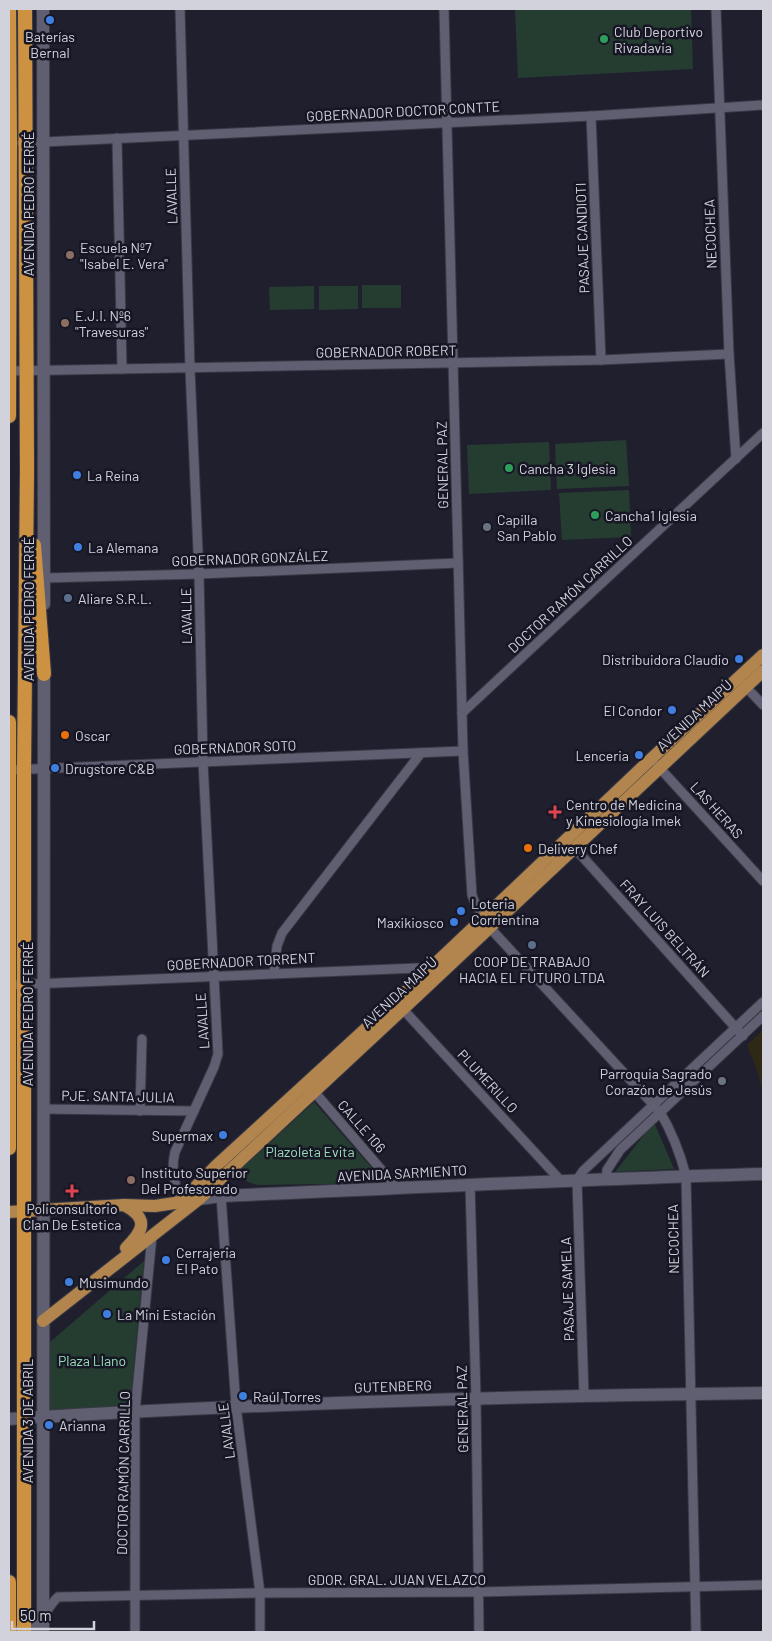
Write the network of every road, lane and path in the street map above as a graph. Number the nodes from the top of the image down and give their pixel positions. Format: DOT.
graph roads {
  1 [pos="9,9"];
  2 [pos="25,9"];
  3 [pos="43,9"];
  4 [pos="180,9"];
  5 [pos="444,9"];
  6 [pos="716,9"];
  7 [pos="763,105"];
  8 [pos="719,107"];
  9 [pos="591,116"];
  10 [pos="448,122"];
  11 [pos="183,135"];
  12 [pos="117,138"];
  13 [pos="44,142"];
  14 [pos="10,143"];
  15 [pos="25,143"];
  16 [pos="729,354"];
  17 [pos="601,360"];
  18 [pos="454,363"];
  19 [pos="122,369"];
  20 [pos="190,369"];
  21 [pos="45,370"];
  22 [pos="9,371"];
  23 [pos="25,371"];
  24 [pos="9,416"];
  25 [pos="763,433"];
  26 [pos="736,459"];
  27 [pos="26,471"];
  28 [pos="458,563"];
  29 [pos="199,574"];
  30 [pos="44,578"];
  31 [pos="763,655"];
  32 [pos="763,670"];
  33 [pos="44,674"];
  34 [pos="742,683"];
  35 [pos="763,705"];
  36 [pos="462,714"];
  37 [pos="9,722"];
  38 [pos="463,750"];
  39 [pos="420,753"];
  40 [pos="204,762"];
  41 [pos="655,763"];
  42 [pos="43,768"];
  43 [pos="14,769"];
  44 [pos="571,843"];
  45 [pos="763,881"];
  46 [pos="486,923"];
  47 [pos="274,973"];
  48 [pos="431,975"];
  49 [pos="213,976"];
  50 [pos="25,984"];
  51 [pos="43,984"];
  52 [pos="9,985"];
  53 [pos="763,1002"];
  54 [pos="399,1005"];
  55 [pos="763,1016"];
  56 [pos="736,1028"];
  57 [pos="743,1036"];
  58 [pos="142,1039"];
  59 [pos="310,1087"];
  60 [pos="653,1105"];
  61 [pos="43,1109"];
  62 [pos="140,1111"];
  63 [pos="194,1111"];
  64 [pos="660,1112"];
  65 [pos="9,1148"];
  66 [pos="763,1174"];
  67 [pos="686,1176"];
  68 [pos="561,1180"];
  69 [pos="577,1180"];
  70 [pos="606,1180"];
  71 [pos="470,1184"];
  72 [pos="397,1188"];
  73 [pos="221,1196"];
  74 [pos="199,1199"];
  75 [pos="124,1205"];
  76 [pos="183,1206"];
  77 [pos="43,1210"];
  78 [pos="24,1211"];
  79 [pos="9,1212"];
  80 [pos="152,1236"];
  81 [pos="81,1292"];
  82 [pos="43,1321"];
  83 [pos="763,1393"];
  84 [pos="691,1394"];
  85 [pos="584,1396"];
  86 [pos="476,1398"];
  87 [pos="236,1406"];
  88 [pos="135,1412"];
  89 [pos="24,1418"];
  90 [pos="44,1418"];
  91 [pos="9,1419"];
  92 [pos="9,1582"];
  93 [pos="696,1586"];
  94 [pos="763,1586"];
  95 [pos="479,1592"];
  96 [pos="260,1594"];
  97 [pos="135,1597"];
  98 [pos="43,1619"];
  99 [pos="9,1631"];
  100 [pos="24,1631"];
  101 [pos="43,1632"];
  102 [pos="135,1632"];
  103 [pos="260,1632"];
  104 [pos="479,1632"];
  105 [pos="696,1632"];
  1 -- 14 [label="highway, AVENIDA PEDRO FERRÉ"];
  2 -- 15 [label="highway, AVENIDA PEDRO FERRÉ"];
  3 -- 13 [label="main road, AVENIDA PEDRO FERRÉ"];
  4 -- 11 [label="street, LAVALLE"];
  5 -- 10 [label="street, GENERAL PAZ"];
  6 -- 8 [label="street, NECOCHEA"];
  7 -- 8 [label="street, GOBERNADOR DOCTOR CONTTE"];
  8 -- 9 [label="street, GOBERNADOR DOCTOR CONTTE"];
  8 -- 16 [label="street, NECOCHEA"];
  9 -- 10 [label="street, GOBERNADOR DOCTOR CONTTE"];
  9 -- 17 [label="street, PASAJE CANDIOTI"];
  10 -- 11 [label="street, GOBERNADOR DOCTOR CONTTE"];
  10 -- 18 [label="street, GENERAL PAZ"];
  11 -- 12 [label="street, GOBERNADOR DOCTOR CONTTE"];
  11 -- 20 [label="street, LAVALLE"];
  12 -- 13 [label="street, GOBERNADOR DOCTOR CONTTE"];
  12 -- 19 [label="street"];
  13 -- 15 [label="street, GOBERNADOR DOCTOR CONTTE"];
  13 -- 21 [label="main road, AVENIDA PEDRO FERRÉ"];
  14 -- 15 [label="street, GOBERNADOR DOCTOR CONTTE"];
  14 -- 22 [label="highway, AVENIDA PEDRO FERRÉ"];
  15 -- 23 [label="highway, AVENIDA PEDRO FERRÉ"];
  16 -- 17 [label="street, GOBERNADOR ROBERT"];
  16 -- 26 [label="street, NECOCHEA"];
  17 -- 18 [label="street, GOBERNADOR ROBERT"];
  18 -- 20 [label="street, GOBERNADOR ROBERT"];
  18 -- 28 [label="street, GENERAL PAZ"];
  19 -- 20 [label="street, GOBERNADOR ROBERT"];
  19 -- 21 [label="street, GOBERNADOR ROBERT"];
  20 -- 29 [label="street, LAVALLE"];
  21 -- 23 [label="street, GOBERNADOR ROBERT"];
  21 -- 30 [label="main road, AVENIDA PEDRO FERRÉ"];
  22 -- 23 [label="street, GOBERNADOR ROBERT"];
  22 -- 24 [label="highway, AVENIDA PEDRO FERRÉ"];
  23 -- 27 [label="highway, AVENIDA PEDRO FERRÉ"];
  25 -- 26 [label="street, DOCTOR RAMÓN CARRILLO"];
  26 -- 36 [label="street, DOCTOR RAMÓN CARRILLO"];
  27 -- 33 [label="highway"];
  27 -- 43 [label="highway, AVENIDA PEDRO FERRÉ"];
  28 -- 29 [label="street, GOBERNADOR GONZÁLEZ"];
  28 -- 36 [label="street, GENERAL PAZ"];
  29 -- 30 [label="street, GOBERNADOR GONZÁLEZ"];
  29 -- 40 [label="street, LAVALLE"];
  30 -- 33 [label="main road, AVENIDA PEDRO FERRÉ"];
  31 -- 34 [label="main road, AVENIDA MAIPÚ"];
  32 -- 34 [label="main road, AVENIDA MAIPÚ"];
  33 -- 42 [label="main road, AVENIDA PEDRO FERRÉ"];
  34 -- 35 [label="street"];
  34 -- 41 [label="main road, AVENIDA MAIPÚ"];
  36 -- 38 [label="street, GENERAL PAZ"];
  37 -- 43 [label="highway, AVENIDA PEDRO FERRÉ"];
  38 -- 39 [label="street, GOBERNADOR SOTO"];
  38 -- 46 [label="street, GENERAL PAZ"];
  39 -- 40 [label="street, GOBERNADOR SOTO"];
  39 -- 47 [label="street"];
  40 -- 42 [label="street, GOBERNADOR SOTO"];
  40 -- 49 [label="street, LAVALLE"];
  41 -- 44 [label="main road, AVENIDA MAIPÚ"];
  41 -- 45 [label="street, LAS HERAS"];
  42 -- 43 [label="street, GOBERNADOR SOTO"];
  42 -- 51 [label="main road, AVENIDA PEDRO FERRÉ"];
  43 -- 50 [label="highway, AVENIDA PEDRO FERRÉ"];
  43 -- 52 [label="highway, AVENIDA PEDRO FERRÉ"];
  44 -- 46 [label="main road, AVENIDA MAIPÚ"];
  44 -- 56 [label="street, FRAY LUIS BELTRÁN"];
  46 -- 48 [label="main road, AVENIDA MAIPÚ"];
  46 -- 60 [label="street, NECOCHEA"];
  47 -- 48 [label="street, GOBERNADOR TORRENT"];
  47 -- 49 [label="street, GOBERNADOR TORRENT"];
  48 -- 54 [label="main road, AVENIDA MAIPÚ"];
  49 -- 51 [label="street, GOBERNADOR TORRENT"];
  49 -- 63 [label="street, LAVALLE"];
  50 -- 51 [label="street, GOBERNADOR TORRENT"];
  50 -- 52 [label="street, GOBERNADOR TORRENT"];
  50 -- 78 [label="highway, AVENIDA PEDRO FERRÉ"];
  51 -- 61 [label="main road, AVENIDA PEDRO FERRÉ"];
  52 -- 65 [label="highway, AVENIDA PEDRO FERRÉ"];
  53 -- 56 [label="street"];
  54 -- 59 [label="main road, AVENIDA MAIPÚ"];
  54 -- 68 [label="street, PLUMERILLO"];
  55 -- 57 [label="street"];
  56 -- 57 [label="street, FRAY LUIS BELTRÁN"];
  56 -- 60 [label="street"];
  57 -- 64 [label="street"];
  58 -- 62 [label="street"];
  59 -- 72 [label="street, CALLE 106"];
  59 -- 74 [label="main road, AVENIDA MAIPÚ"];
  59 -- 76 [label="main road, AVENIDA MAIPÚ"];
  60 -- 64 [label="street, NECOCHEA"];
  60 -- 69 [label="street"];
  61 -- 62 [label="street, PJE. SANTA JULIA"];
  61 -- 77 [label="main road, AVENIDA PEDRO FERRÉ"];
  62 -- 63 [label="street, PJE. SANTA JULIA"];
  63 -- 76 [label="street, LAVALLE"];
  64 -- 67 [label="street, NECOCHEA"];
  64 -- 70 [label="street"];
  66 -- 67 [label="main road, AVENIDA SARMIENTO"];
  67 -- 70 [label="main road, AVENIDA SARMIENTO"];
  67 -- 84 [label="street, NECOCHEA"];
  68 -- 69 [label="main road, AVENIDA SARMIENTO"];
  68 -- 71 [label="main road, AVENIDA SARMIENTO"];
  69 -- 70 [label="main road, AVENIDA SARMIENTO"];
  69 -- 85 [label="street, PASAJE SAMELA"];
  71 -- 72 [label="main road, AVENIDA SARMIENTO"];
  71 -- 86 [label="street, GENERAL PAZ"];
  72 -- 73 [label="main road, AVENIDA SARMIENTO"];
  73 -- 74 [label="main road, AVENIDA SARMIENTO"];
  73 -- 87 [label="street, LAVALLE"];
  74 -- 76 [label="main road, AVENIDA SARMIENTO"];
  75 -- 76 [label="main road, AVENIDA SARMIENTO"];
  75 -- 77 [label="main road, AVENIDA SARMIENTO"];
  75 -- 81 [label="main road"];
  76 -- 80 [label="main road, AVENIDA MAIPÚ"];
  77 -- 78 [label="main road, AVENIDA SARMIENTO"];
  77 -- 82 [label="main road, AVENIDA 3 DE ABRIL"];
  78 -- 79 [label="main road, AVENIDA SARMIENTO"];
  78 -- 89 [label="highway, AVENIDA 3 DE ABRIL"];
  80 -- 81 [label="main road, AVENIDA MAIPÚ"];
  80 -- 88 [label="street, DOCTOR RAMÓN CARRILLO"];
  81 -- 82 [label="main road, AVENIDA MAIPÚ"];
  82 -- 90 [label="main road, AVENIDA 3 DE ABRIL"];
  83 -- 84 [label="main road, GUTENBERG"];
  84 -- 85 [label="main road, GUTENBERG"];
  84 -- 93 [label="street, NECOCHEA"];
  85 -- 86 [label="main road, GUTENBERG"];
  86 -- 87 [label="main road, GUTENBERG"];
  86 -- 95 [label="street, GENERAL PAZ"];
  87 -- 88 [label="main road, GUTENBERG"];
  87 -- 96 [label="street, LAVALLE"];
  88 -- 90 [label="main road, GUTENBERG"];
  88 -- 97 [label="street, DOCTOR RAMÓN CARRILLO"];
  89 -- 90 [label="main road, GUTENBERG"];
  89 -- 91 [label="main road, GUTENBERG"];
  89 -- 100 [label="highway, AVENIDA 3 DE ABRIL"];
  90 -- 98 [label="main road, AVENIDA 3 DE ABRIL"];
  92 -- 99 [label="highway"];
  93 -- 94 [label="street, GDOR. GRAL. JUAN VELAZCO"];
  93 -- 95 [label="street, GDOR. GRAL. JUAN VELAZCO"];
  93 -- 105 [label="street, NECOCHEA"];
  95 -- 96 [label="street, GDOR. GRAL. JUAN VELAZCO"];
  95 -- 104 [label="street, GENERAL PAZ"];
  96 -- 97 [label="street, GDOR. GRAL. JUAN VELAZCO"];
  96 -- 103 [label="street, LAVALLE"];
  97 -- 98 [label="street, GDOR. GRAL. JUAN VELAZCO"];
  97 -- 102 [label="street, DOCTOR RAMÓN CARRILLO"];
  98 -- 100 [label="street"];
  98 -- 101 [label="main road, AVENIDA 3 DE ABRIL"];
  99 -- 100 [label="street"];
}
